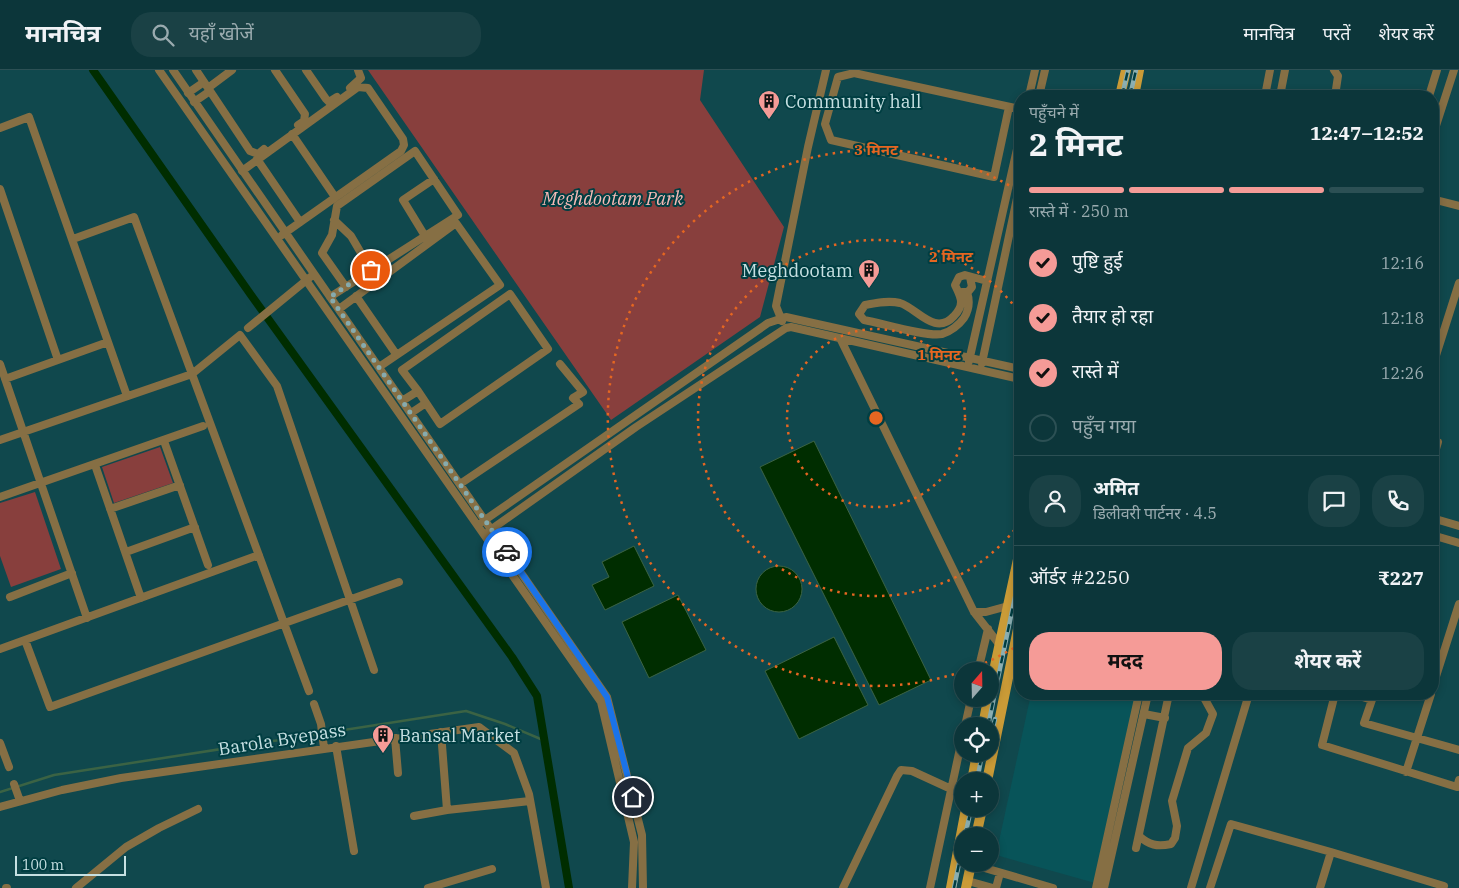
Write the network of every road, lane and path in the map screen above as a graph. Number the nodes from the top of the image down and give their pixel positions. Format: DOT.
graph roads {
  1 [pos="159,70"];
  2 [pos="173,70"];
  3 [pos="196,70"];
  4 [pos="232,70"];
  5 [pos="275,70"];
  6 [pos="306,70"];
  7 [pos="358,70"];
  8 [pos="826,70"];
  9 [pos="1035,70"];
  10 [pos="1045,70"];
  11 [pos="1126,70"];
  12 [pos="1139,70"];
  13 [pos="1270,70"];
  14 [pos="1285,70"];
  15 [pos="1334,70"];
  16 [pos="1437,70"];
  17 [pos="1454,70"];
  18 [pos="207,87"];
  19 [pos="1030,90"];
  20 [pos="1040,90"];
  21 [pos="1121,90"];
  22 [pos="1135,90"];
  23 [pos="1266,90"];
  24 [pos="1281,90"];
  25 [pos="1336,90"];
  26 [pos="1431,90"];
  27 [pos="188,93"];
  28 [pos="194,102"];
  29 [pos="1009,106"];
  30 [pos="1014,107"];
  31 [pos="1439,116"];
  32 [pos="0,128"];
  33 [pos="292,134"];
  34 [pos="257,159"];
  35 [pos="1014,162"];
  36 [pos="242,170"];
  37 [pos="434,180"];
  38 [pos="0,189"];
  39 [pos="1007,193"];
  40 [pos="1014,195"];
  41 [pos="335,197"];
  42 [pos="1439,201"];
  43 [pos="1459,206"];
  44 [pos="1014,214"];
  45 [pos="334,220"];
  46 [pos="300,222"];
  47 [pos="285,233"];
  48 [pos="425,236"];
  49 [pos="73,239"];
  50 [pos="276,239"];
  51 [pos="371,270"];
  52 [pos="314,274"];
  53 [pos="970,277"];
  54 [pos="305,281"];
  55 [pos="987,281"];
  56 [pos="1459,283"];
  57 [pos="346,287"];
  58 [pos="966,291"];
  59 [pos="984,294"];
  60 [pos="356,296"];
  61 [pos="330,297"];
  62 [pos="338,309"];
  63 [pos="779,318"];
  64 [pos="911,321"];
  65 [pos="248,328"];
  66 [pos="786,328"];
  67 [pos="841,340"];
  68 [pos="108,342"];
  69 [pos="1439,346"];
  70 [pos="396,354"];
  71 [pos="970,358"];
  72 [pos="58,360"];
  73 [pos="982,360"];
  74 [pos="0,364"];
  75 [pos="560,364"];
  76 [pos="379,367"];
  77 [pos="1014,367"];
  78 [pos="968,368"];
  79 [pos="980,370"];
  80 [pos="192,374"];
  81 [pos="1014,378"];
  82 [pos="5,379"];
  83 [pos="418,392"];
  84 [pos="127,396"];
  85 [pos="402,401"];
  86 [pos="426,403"];
  87 [pos="411,413"];
  88 [pos="203,426"];
  89 [pos="24,432"];
  90 [pos="0,440"];
  91 [pos="164,441"];
  92 [pos="95,465"];
  93 [pos="41,483"];
  94 [pos="460,484"];
  95 [pos="180,485"];
  96 [pos="0,497"];
  97 [pos="110,509"];
  98 [pos="485,520"];
  99 [pos="1439,520"];
  100 [pos="476,526"];
  101 [pos="1459,526"];
  102 [pos="195,527"];
  103 [pos="491,530"];
  104 [pos="483,535"];
  105 [pos="1439,537"];
  106 [pos="1459,543"];
  107 [pos="126,552"];
  108 [pos="259,556"];
  109 [pos="208,565"];
  110 [pos="72,573"];
  111 [pos="1014,578"];
  112 [pos="399,582"];
  113 [pos="10,597"];
  114 [pos="141,598"];
  115 [pos="349,600"];
  116 [pos="1459,604"];
  117 [pos="1008,606"];
  118 [pos="974,612"];
  119 [pos="87,618"];
  120 [pos="284,624"];
  121 [pos="988,629"];
  122 [pos="25,640"];
  123 [pos="999,644"];
  124 [pos="1014,648"];
  125 [pos="0,649"];
  126 [pos="980,662"];
  127 [pos="995,662"];
  128 [pos="1439,667"];
  129 [pos="374,670"];
  130 [pos="309,691"];
  131 [pos="1138,700"];
  132 [pos="1147,700"];
  133 [pos="1168,700"];
  134 [pos="1205,700"];
  135 [pos="1247,700"];
  136 [pos="1333,700"];
  137 [pos="1372,700"];
  138 [pos="1429,700"];
  139 [pos="314,704"];
  140 [pos="1144,714"];
  141 [pos="1165,718"];
  142 [pos="441,732"];
  143 [pos="395,738"];
  144 [pos="1417,738"];
  145 [pos="0,743"];
  146 [pos="323,745"];
  147 [pos="336,746"];
  148 [pos="1459,750"];
  149 [pos="957,762"];
  150 [pos="9,767"];
  151 [pos="398,772"];
  152 [pos="989,772"];
  153 [pos="1406,772"];
  154 [pos="1459,780"];
  155 [pos="14,784"];
  156 [pos="951,789"];
  157 [pos="954,790"];
  158 [pos="20,801"];
  159 [pos="530,801"];
  160 [pos="0,807"];
  161 [pos="198,809"];
  162 [pos="447,810"];
  163 [pos="414,816"];
  164 [pos="964,817"];
  165 [pos="1138,836"];
  166 [pos="1136,848"];
  167 [pos="354,851"];
  168 [pos="1331,852"];
  169 [pos="492,868"];
  170 [pos="997,872"];
  171 [pos="1000,873"];
  172 [pos="967,884"];
  173 [pos="76,888"];
  174 [pos="428,888"];
  175 [pos="546,888"];
  176 [pos="632,888"];
  177 [pos="643,888"];
  178 [pos="842,888"];
  179 [pos="930,888"];
  180 [pos="951,888"];
  181 [pos="994,888"];
  182 [pos="1053,888"];
  183 [pos="1096,888"];
  184 [pos="1104,888"];
  185 [pos="1191,888"];
  186 [pos="1210,888"];
  187 [pos="1320,888"];
  188 [pos="1443,888"];
  1 -- 50 [label="street"];
  2 -- 27 [label="street"];
  3 -- 18 [label="street"];
  4 -- 18 [label="street"];
  5 -- 18 [label="street"];
  6 -- 7 [label="street"];
  8 -- 63 [label="street"];
  9 -- 19 [label="street"];
  10 -- 20 [label="street"];
  11 -- 21 [label="main road"];
  12 -- 22 [label="main road"];
  13 -- 23 [label="street"];
  14 -- 24 [label="street"];
  15 -- 25 [label="street"];
  16 -- 26 [label="street"];
  17 -- 31 [label="street"];
  18 -- 27 [label="street"];
  18 -- 28 [label="street"];
  27 -- 28 [label="street"];
  28 -- 36 [label="street"];
  29 -- 29 [label="street"];
  29 -- 30 [label="street"];
  32 -- 49 [label="street"];
  33 -- 34 [label="street"];
  33 -- 41 [label="street"];
  33 -- 41 [label="street"];
  34 -- 36 [label="street"];
  34 -- 46 [label="street"];
  35 -- 39 [label="street"];
  36 -- 47 [label="street"];
  37 -- 45 [label="street"];
  37 -- 48 [label="street"];
  37 -- 48 [label="street"];
  38 -- 72 [label="street"];
  39 -- 40 [label="street"];
  39 -- 55 [label="street"];
  41 -- 46 [label="street"];
  42 -- 43 [label="street"];
  44 -- 73 [label="street"];
  45 -- 51 [label="street"];
  45 -- 57 [label="street"];
  46 -- 47 [label="street"];
  47 -- 50 [label="street"];
  47 -- 52 [label="street"];
  48 -- 51 [label="street"];
  49 -- 68 [label="street"];
  49 -- 80 [label="street"];
  50 -- 54 [label="street"];
  51 -- 57 [label="street"];
  52 -- 54 [label="street"];
  52 -- 61 [label="street"];
  53 -- 55 [label="street"];
  53 -- 58 [label="street"];
  53 -- 58 [label="street"];
  54 -- 65 [label="street"];
  54 -- 100 [label="street"];
  55 -- 59 [label="street"];
  56 -- 69 [label="street"];
  57 -- 61 [label="street"];
  58 -- 59 [label="street"];
  58 -- 64 [label="street"];
  58 -- 64 [label="street"];
  59 -- 71 [label="street"];
  60 -- 62 [label="street"];
  60 -- 70 [label="street"];
  60 -- 70 [label="street"];
  61 -- 62 [label="street"];
  62 -- 76 [label="street"];
  63 -- 66 [label="street"];
  63 -- 71 [label="street"];
  63 -- 98 [label="street"];
  64 -- 64 [label="street"];
  66 -- 67 [label="street"];
  66 -- 103 [label="street"];
  67 -- 78 [label="street"];
  67 -- 118 [label="street"];
  68 -- 72 [label="street"];
  68 -- 84 [label="street"];
  70 -- 76 [label="street"];
  71 -- 73 [label="street"];
  71 -- 78 [label="street"];
  72 -- 82 [label="street"];
  73 -- 77 [label="street"];
  73 -- 79 [label="street"];
  74 -- 82 [label="street"];
  75 -- 94 [label="street"];
  76 -- 85 [label="street"];
  78 -- 79 [label="street"];
  79 -- 81 [label="street"];
  80 -- 84 [label="street"];
  80 -- 108 [label="street"];
  80 -- 115 [label="street"];
  82 -- 89 [label="street"];
  83 -- 85 [label="street"];
  83 -- 86 [label="street"];
  83 -- 86 [label="street"];
  84 -- 89 [label="street"];
  85 -- 87 [label="street"];
  86 -- 87 [label="street"];
  87 -- 94 [label="street"];
  88 -- 91 [label="street"];
  89 -- 90 [label="street"];
  89 -- 93 [label="street"];
  91 -- 92 [label="street"];
  91 -- 95 [label="street"];
  92 -- 93 [label="street"];
  92 -- 97 [label="street"];
  93 -- 96 [label="street"];
  93 -- 110 [label="street"];
  94 -- 98 [label="street"];
  95 -- 97 [label="street"];
  95 -- 102 [label="street"];
  97 -- 107 [label="street"];
  98 -- 100 [label="street"];
  98 -- 103 [label="street"];
  99 -- 101 [label="street"];
  100 -- 104 [label="street"];
  102 -- 107 [label="street"];
  102 -- 109 [label="street"];
  103 -- 104 [label="street"];
  103 -- 177 [label="street"];
  104 -- 176 [label="street"];
  105 -- 106 [label="street"];
  107 -- 114 [label="street"];
  108 -- 114 [label="street"];
  108 -- 120 [label="street"];
  110 -- 113 [label="street"];
  110 -- 119 [label="street"];
  111 -- 117 [label="main road"];
  112 -- 115 [label="street"];
  114 -- 119 [label="street"];
  115 -- 120 [label="street"];
  115 -- 129 [label="street"];
  116 -- 128 [label="street"];
  117 -- 118 [label="street"];
  117 -- 123 [label="main road"];
  118 -- 121 [label="street"];
  119 -- 122 [label="street"];
  120 -- 122 [label="street"];
  120 -- 130 [label="street"];
  121 -- 123 [label="street"];
  121 -- 126 [label="street"];
  122 -- 125 [label="street"];
  123 -- 127 [label="main road"];
  124 -- 152 [label="main road"];
  131 -- 183 [label="street"];
  132 -- 140 [label="street"];
  133 -- 141 [label="street"];
  134 -- 165 [label="street"];
  135 -- 185 [label="street"];
  136 -- 153 [label="street"];
  137 -- 144 [label="street"];
  138 -- 144 [label="street"];
  139 -- 146 [label="street"];
  140 -- 141 [label="street"];
  140 -- 184 [label="street"];
  141 -- 165 [label="street"];
  142 -- 143 [label="street, Barola Byepass"];
  142 -- 159 [label="street, Barola Byepass"];
  142 -- 162 [label="street"];
  143 -- 147 [label="street, Barola Byepass"];
  143 -- 151 [label="street"];
  144 -- 148 [label="street"];
  144 -- 153 [label="street"];
  145 -- 150 [label="street"];
  146 -- 147 [label="street, Barola Byepass"];
  146 -- 158 [label="street, Barola Byepass"];
  147 -- 167 [label="street"];
  149 -- 156 [label="street"];
  153 -- 154 [label="street"];
  155 -- 158 [label="street"];
  156 -- 157 [label="street"];
  156 -- 178 [label="street"];
  156 -- 179 [label="street"];
  158 -- 160 [label="street, Barola Byepass"];
  159 -- 162 [label="street"];
  159 -- 175 [label="street, Barola Byepass"];
  161 -- 173 [label="street"];
  162 -- 163 [label="street"];
  164 -- 180 [label="main road"];
  165 -- 166 [label="street"];
  168 -- 186 [label="street"];
  168 -- 187 [label="street"];
  168 -- 188 [label="street"];
  169 -- 174 [label="street"];
  170 -- 171 [label="street"];
  171 -- 181 [label="street"];
  171 -- 182 [label="street"];
  172 -- 181 [label="street"];
}
